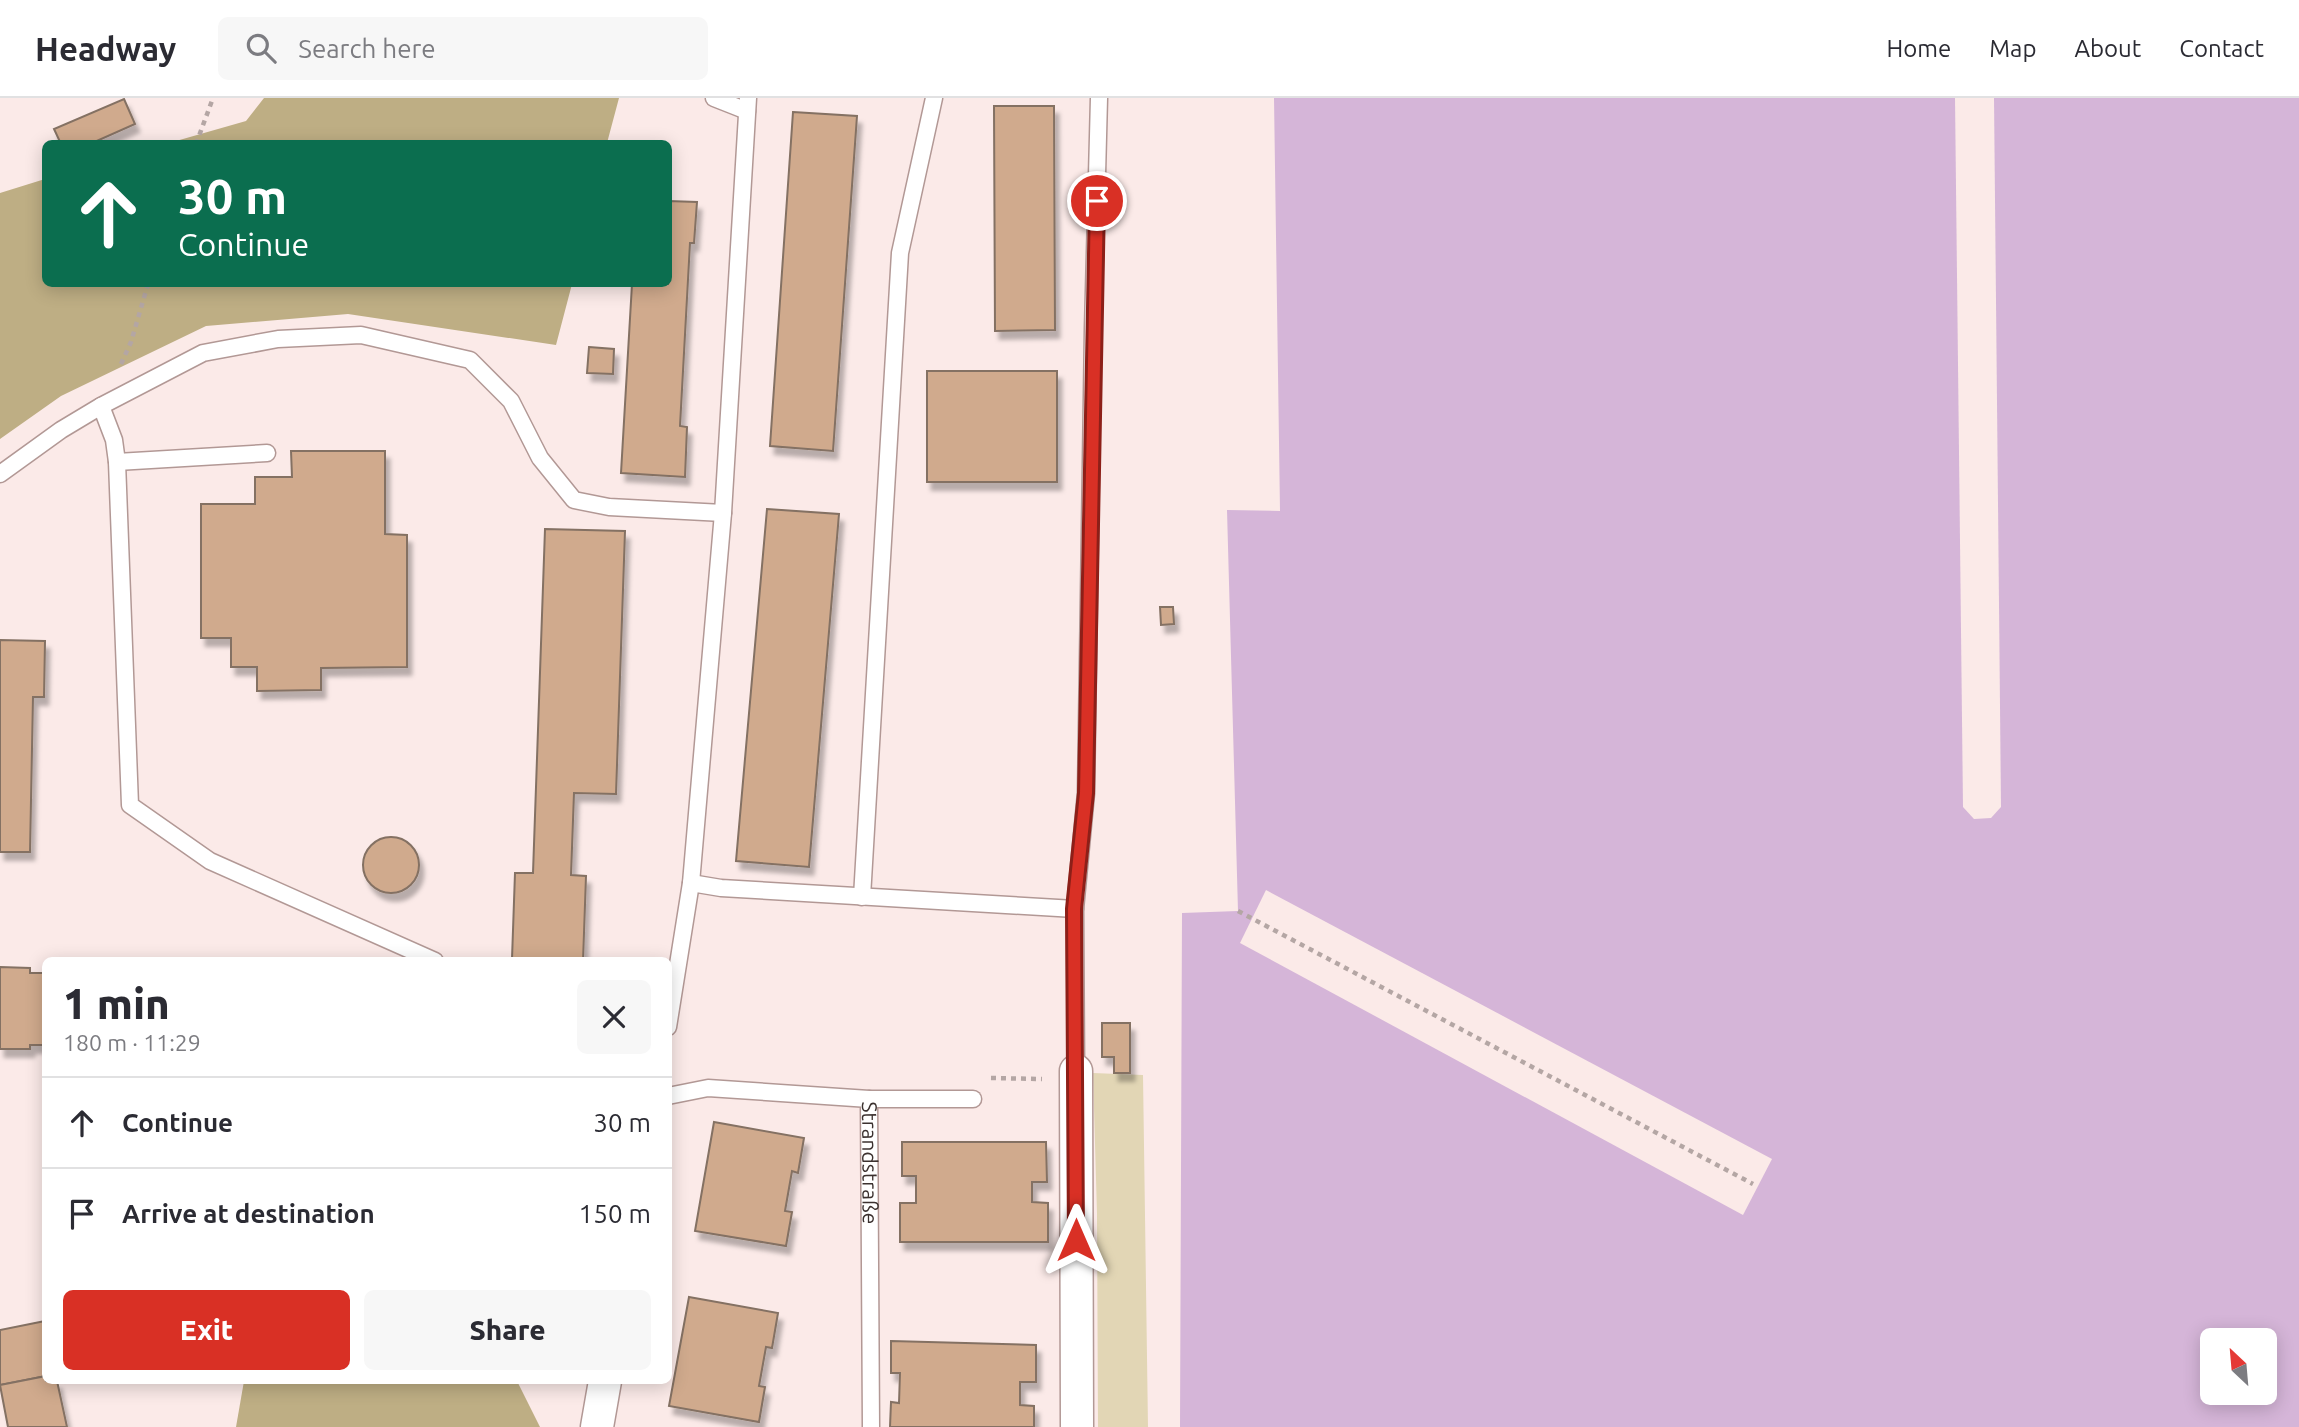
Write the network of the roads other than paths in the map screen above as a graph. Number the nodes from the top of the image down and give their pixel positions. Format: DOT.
graph roads {
  1 [pos="714,98"];
  2 [pos="934,98"];
  3 [pos="1100,98"];
  4 [pos="748,104"];
  5 [pos="101,406"];
  6 [pos="267,453"];
  7 [pos="117,462"];
  8 [pos="0,474"];
  9 [pos="723,513"];
  10 [pos="691,883"];
  11 [pos="862,897"];
  12 [pos="1074,909"];
  13 [pos="426,957"];
  14 [pos="672,1002"];
  15 [pos="1076,1071"];
  16 [pos="672,1095"];
  17 [pos="869,1099"];
  18 [pos="973,1099"];
  19 [pos="604,1384"];
  20 [pos="597,1427"];
  21 [pos="871,1427"];
  22 [pos="1077,1427"];
  1 -- 4 [label="lane"];
  2 -- 11 [label="lane"];
  3 -- 12 [label="lane"];
  4 -- 9 [label="lane"];
  5 -- 7 [label="lane"];
  5 -- 8 [label="lane"];
  5 -- 9 [label="lane"];
  6 -- 7 [label="lane"];
  7 -- 13 [label="lane"];
  9 -- 10 [label="lane"];
  10 -- 11 [label="lane"];
  10 -- 14 [label="lane"];
  11 -- 12 [label="lane"];
  12 -- 15 [label="lane"];
  15 -- 22 [label="street"];
  16 -- 17 [label="lane, Strandstraße"];
  17 -- 18 [label="lane"];
  17 -- 21 [label="lane, Strandstraße"];
  19 -- 20 [label="street"];
}
